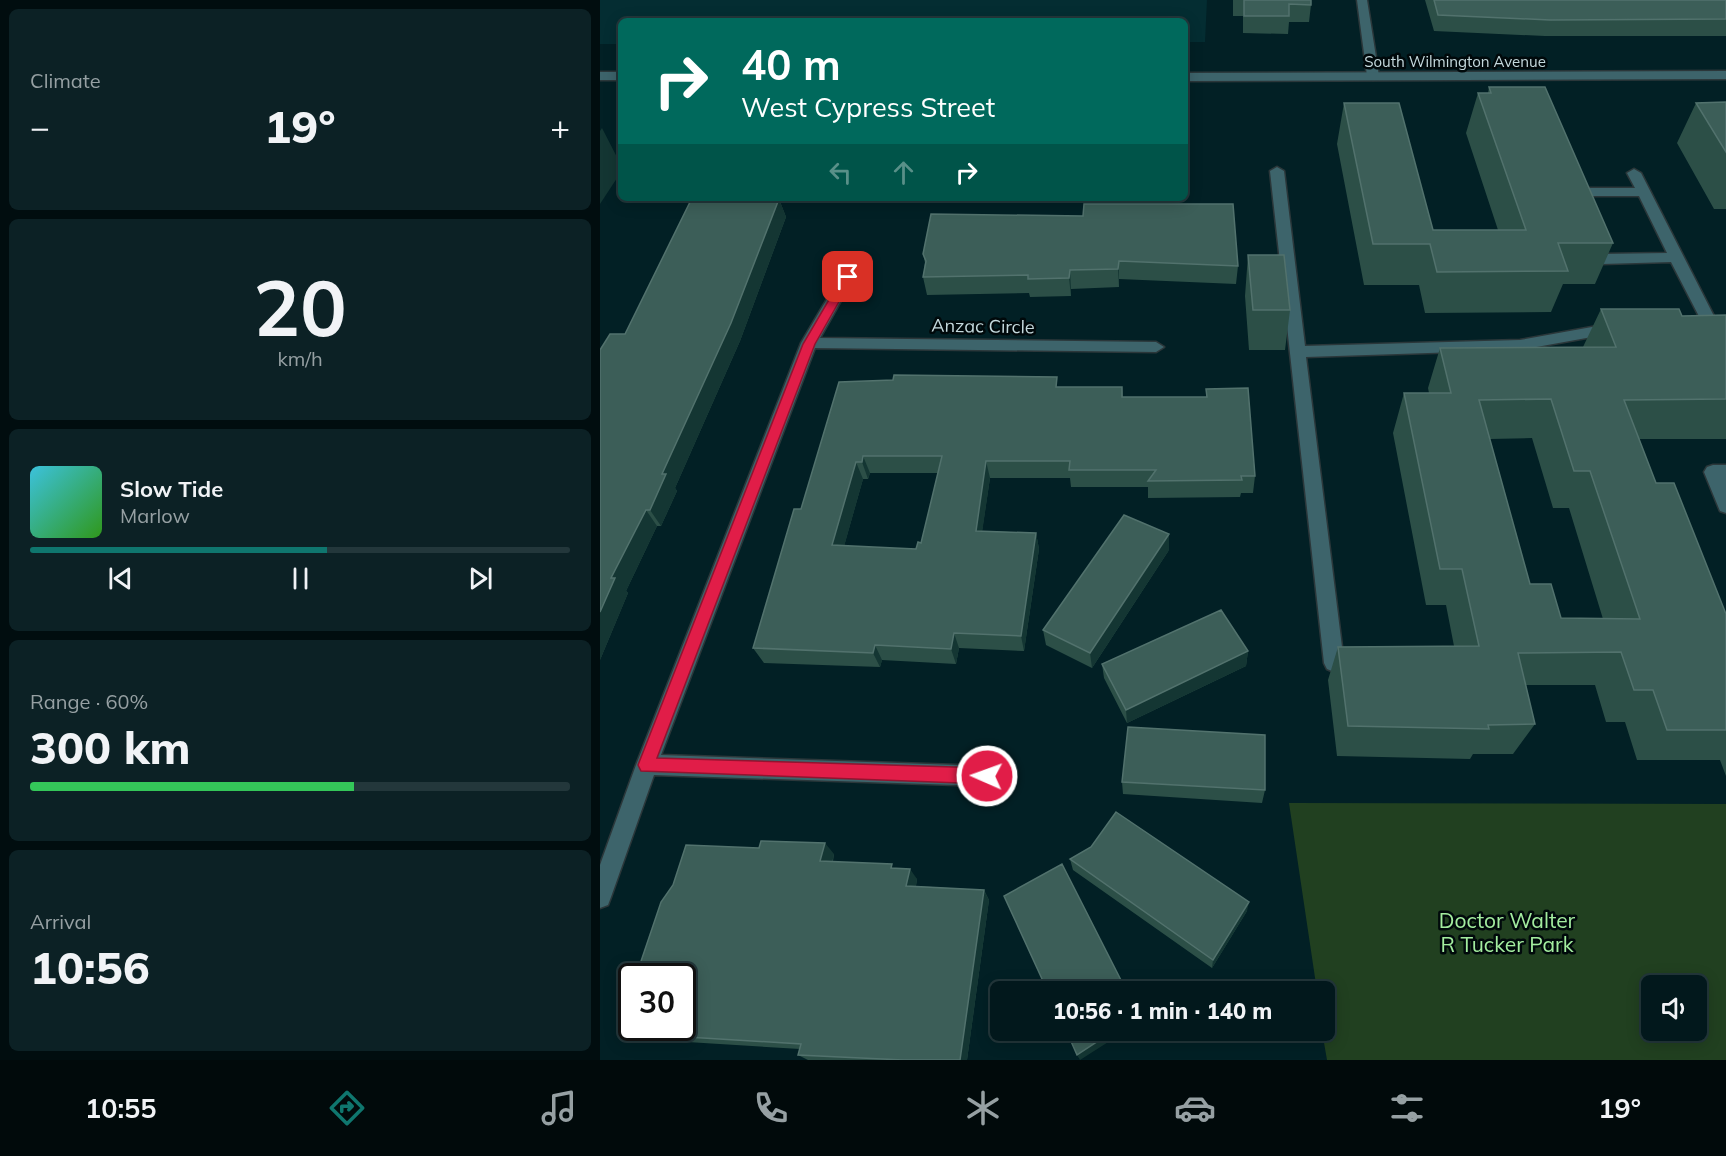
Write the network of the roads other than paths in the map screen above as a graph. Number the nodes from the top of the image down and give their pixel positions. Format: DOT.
graph roads {
  1 [pos="1362,0"];
  2 [pos="1726,75"];
  3 [pos="600,76"];
  4 [pos="618,76"];
  5 [pos="1373,76"];
  6 [pos="1188,77"];
  7 [pos="1277,171"];
  8 [pos="1634,173"];
  9 [pos="1580,192"];
  10 [pos="1642,192"];
  11 [pos="1675,257"];
  12 [pos="1602,259"];
  13 [pos="857,260"];
  14 [pos="1709,322"];
  15 [pos="1726,322"];
  16 [pos="1688,323"];
  17 [pos="1635,326"];
  18 [pos="809,344"];
  19 [pos="1156,347"];
  20 [pos="1300,352"];
  21 [pos="1726,472"];
  22 [pos="1726,506"];
  23 [pos="1334,663"];
  24 [pos="646,765"];
  25 [pos="987,776"];
  26 [pos="600,897"];
  1 -- 5 [label="street"];
  2 -- 5 [label="street, South Wilmington Avenue"];
  3 -- 4 [label="street"];
  5 -- 6 [label="street, South Wilmington Avenue"];
  7 -- 20 [label="street"];
  8 -- 10 [label="street"];
  9 -- 10 [label="street"];
  10 -- 11 [label="street"];
  11 -- 12 [label="street"];
  11 -- 14 [label="street"];
  13 -- 18 [label="street"];
  14 -- 15 [label="street"];
  14 -- 16 [label="street"];
  17 -- 20 [label="street"];
  18 -- 19 [label="street, Anzac Circle"];
  18 -- 24 [label="street"];
  20 -- 23 [label="street"];
  21 -- 22 [label="street"];
  24 -- 25 [label="street"];
  24 -- 26 [label="street"];
}
